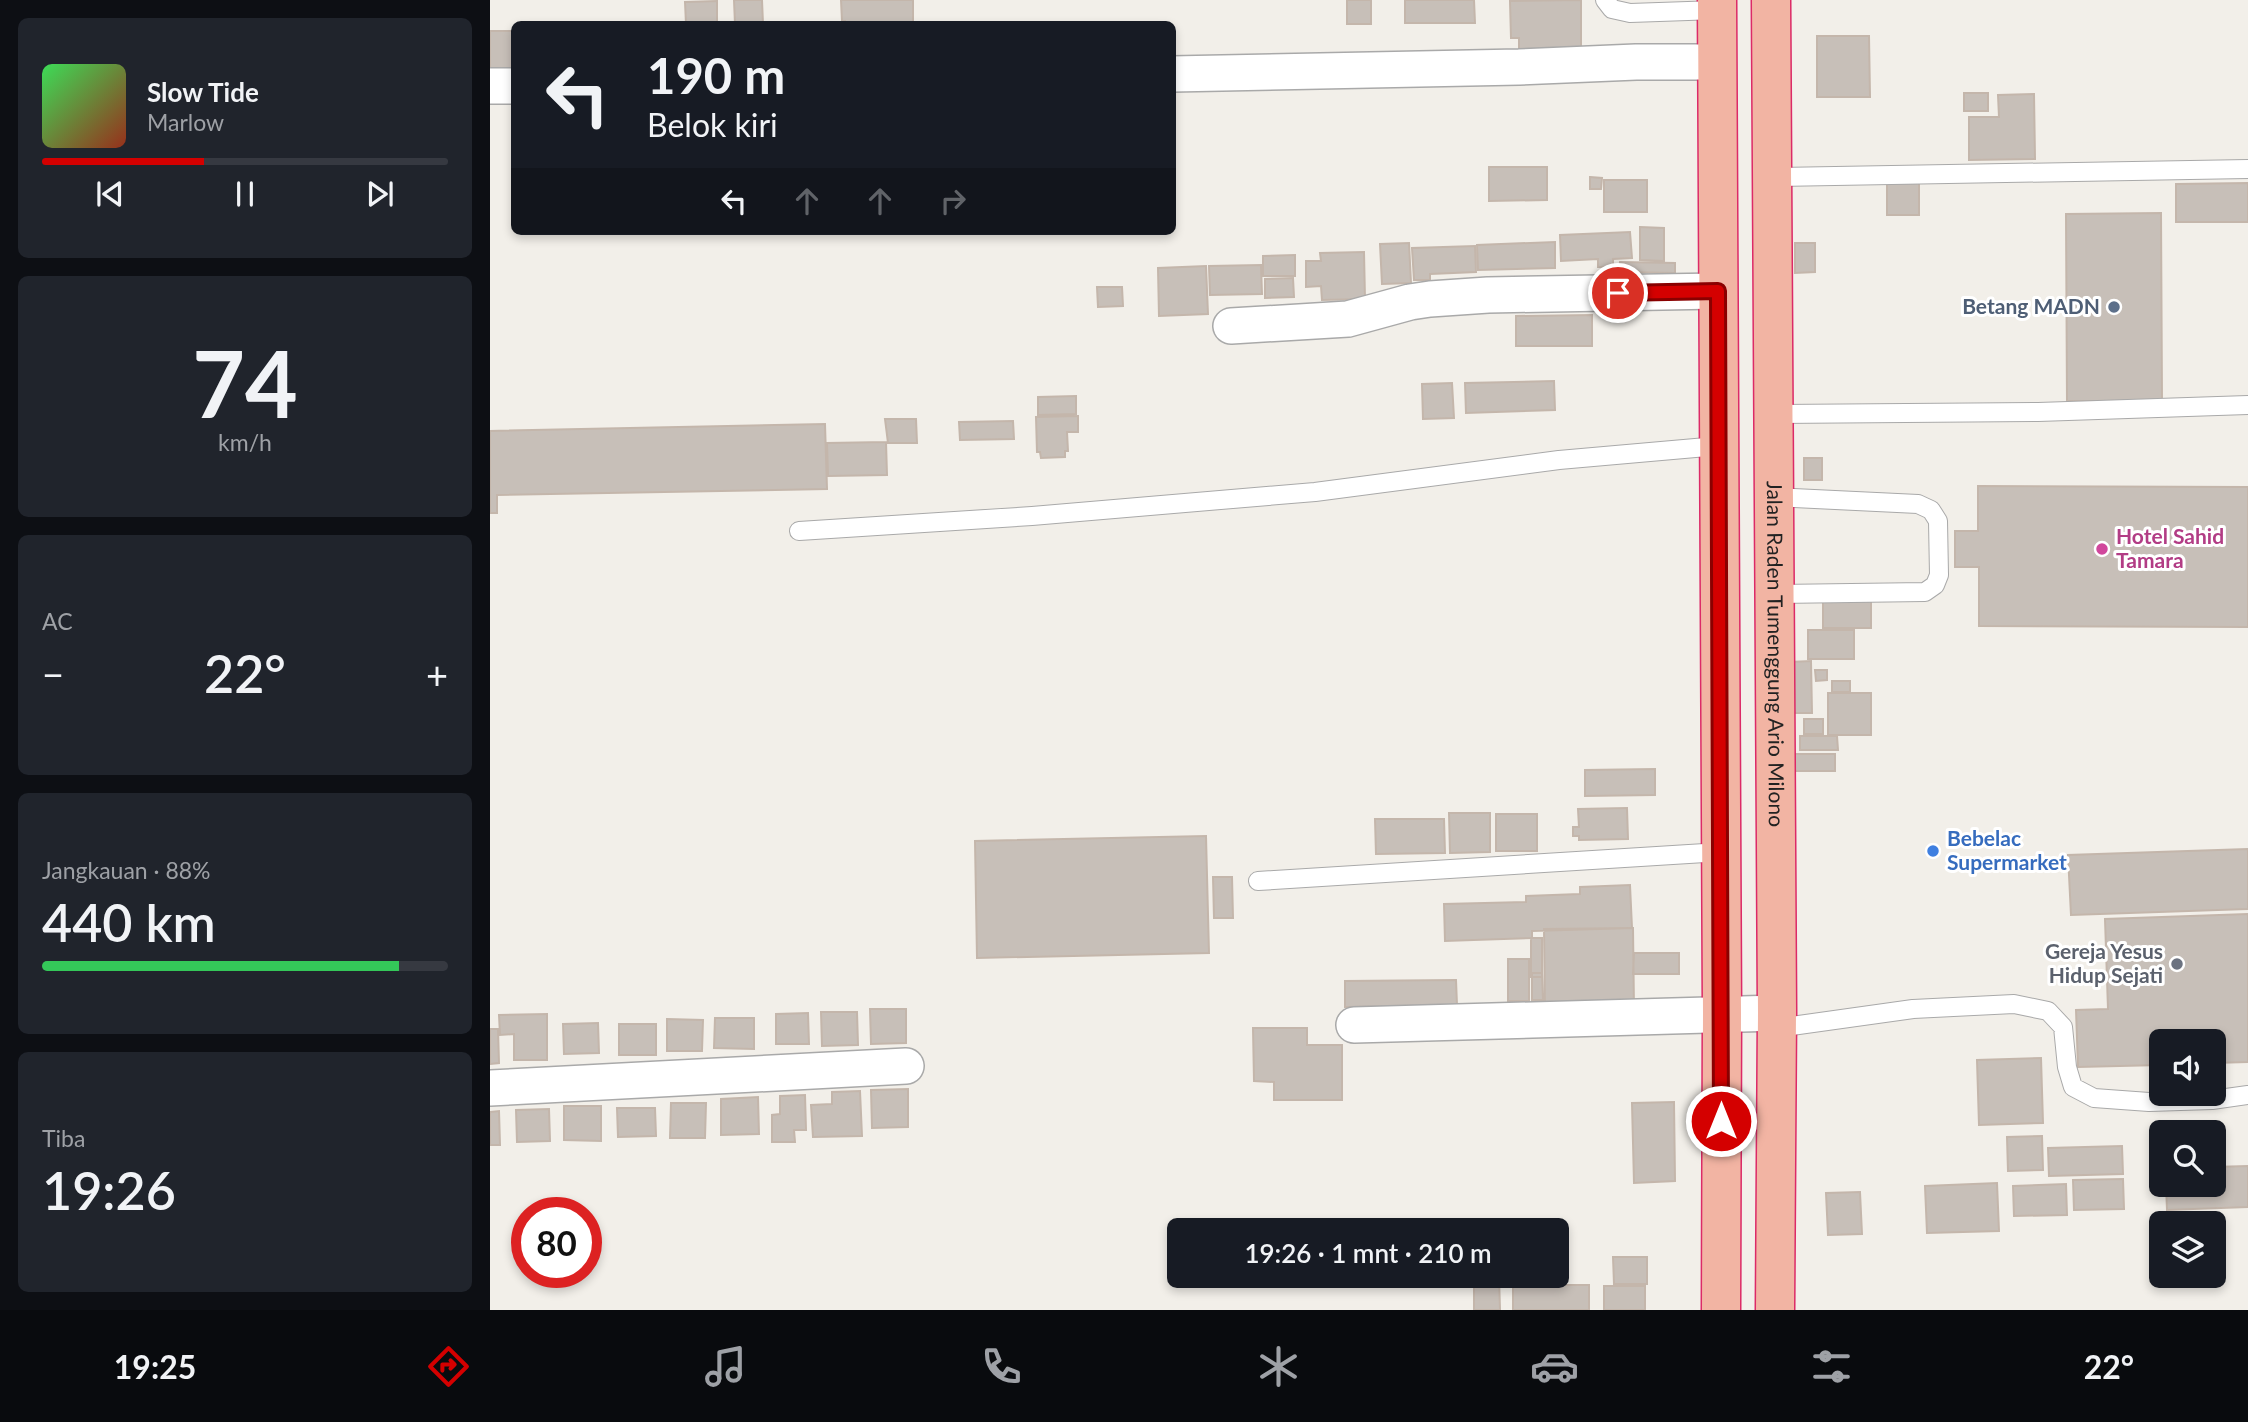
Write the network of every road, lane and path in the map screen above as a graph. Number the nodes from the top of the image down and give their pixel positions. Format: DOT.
graph roads {
  1 [pos="1605,0"];
  2 [pos="1771,0"];
  3 [pos="1717,5"];
  4 [pos="1718,62"];
  5 [pos="1176,74"];
  6 [pos="490,86"];
  7 [pos="511,86"];
  8 [pos="2248,169"];
  9 [pos="1773,177"];
  10 [pos="1718,291"];
  11 [pos="1231,326"];
  12 [pos="2248,405"];
  13 [pos="1773,414"];
  14 [pos="1718,446"];
  15 [pos="1773,497"];
  16 [pos="799,531"];
  17 [pos="1773,594"];
  18 [pos="1721,852"];
  19 [pos="1258,881"];
  20 [pos="1722,1013"];
  21 [pos="1777,1021"];
  22 [pos="1354,1025"];
  23 [pos="906,1066"];
  24 [pos="490,1087"];
  25 [pos="2248,1095"];
  26 [pos="1721,1310"];
  27 [pos="1775,1310"];
  1 -- 3 [label="lane"];
  2 -- 9 [label="highway, Jalan Raden Tumenggung Ario Milono"];
  3 -- 4 [label="highway"];
  4 -- 5 [label="street"];
  4 -- 10 [label="highway"];
  6 -- 7 [label="street"];
  8 -- 9 [label="lane"];
  9 -- 13 [label="highway, Jalan Raden Tumenggung Ario Milono"];
  10 -- 11 [label="street"];
  10 -- 14 [label="highway"];
  12 -- 13 [label="lane"];
  13 -- 15 [label="highway, Jalan Raden Tumenggung Ario Milono"];
  14 -- 16 [label="lane"];
  14 -- 18 [label="highway"];
  15 -- 17 [label="highway, Jalan Raden Tumenggung Ario Milono"];
  15 -- 17 [label="lane"];
  17 -- 21 [label="highway, Jalan Raden Tumenggung Ario Milono"];
  18 -- 19 [label="lane"];
  18 -- 20 [label="highway"];
  20 -- 21 [label="street"];
  20 -- 22 [label="street"];
  20 -- 26 [label="highway"];
  21 -- 25 [label="lane"];
  21 -- 27 [label="highway, Jalan Raden Tumenggung Ario Milono"];
  23 -- 24 [label="street"];
}
